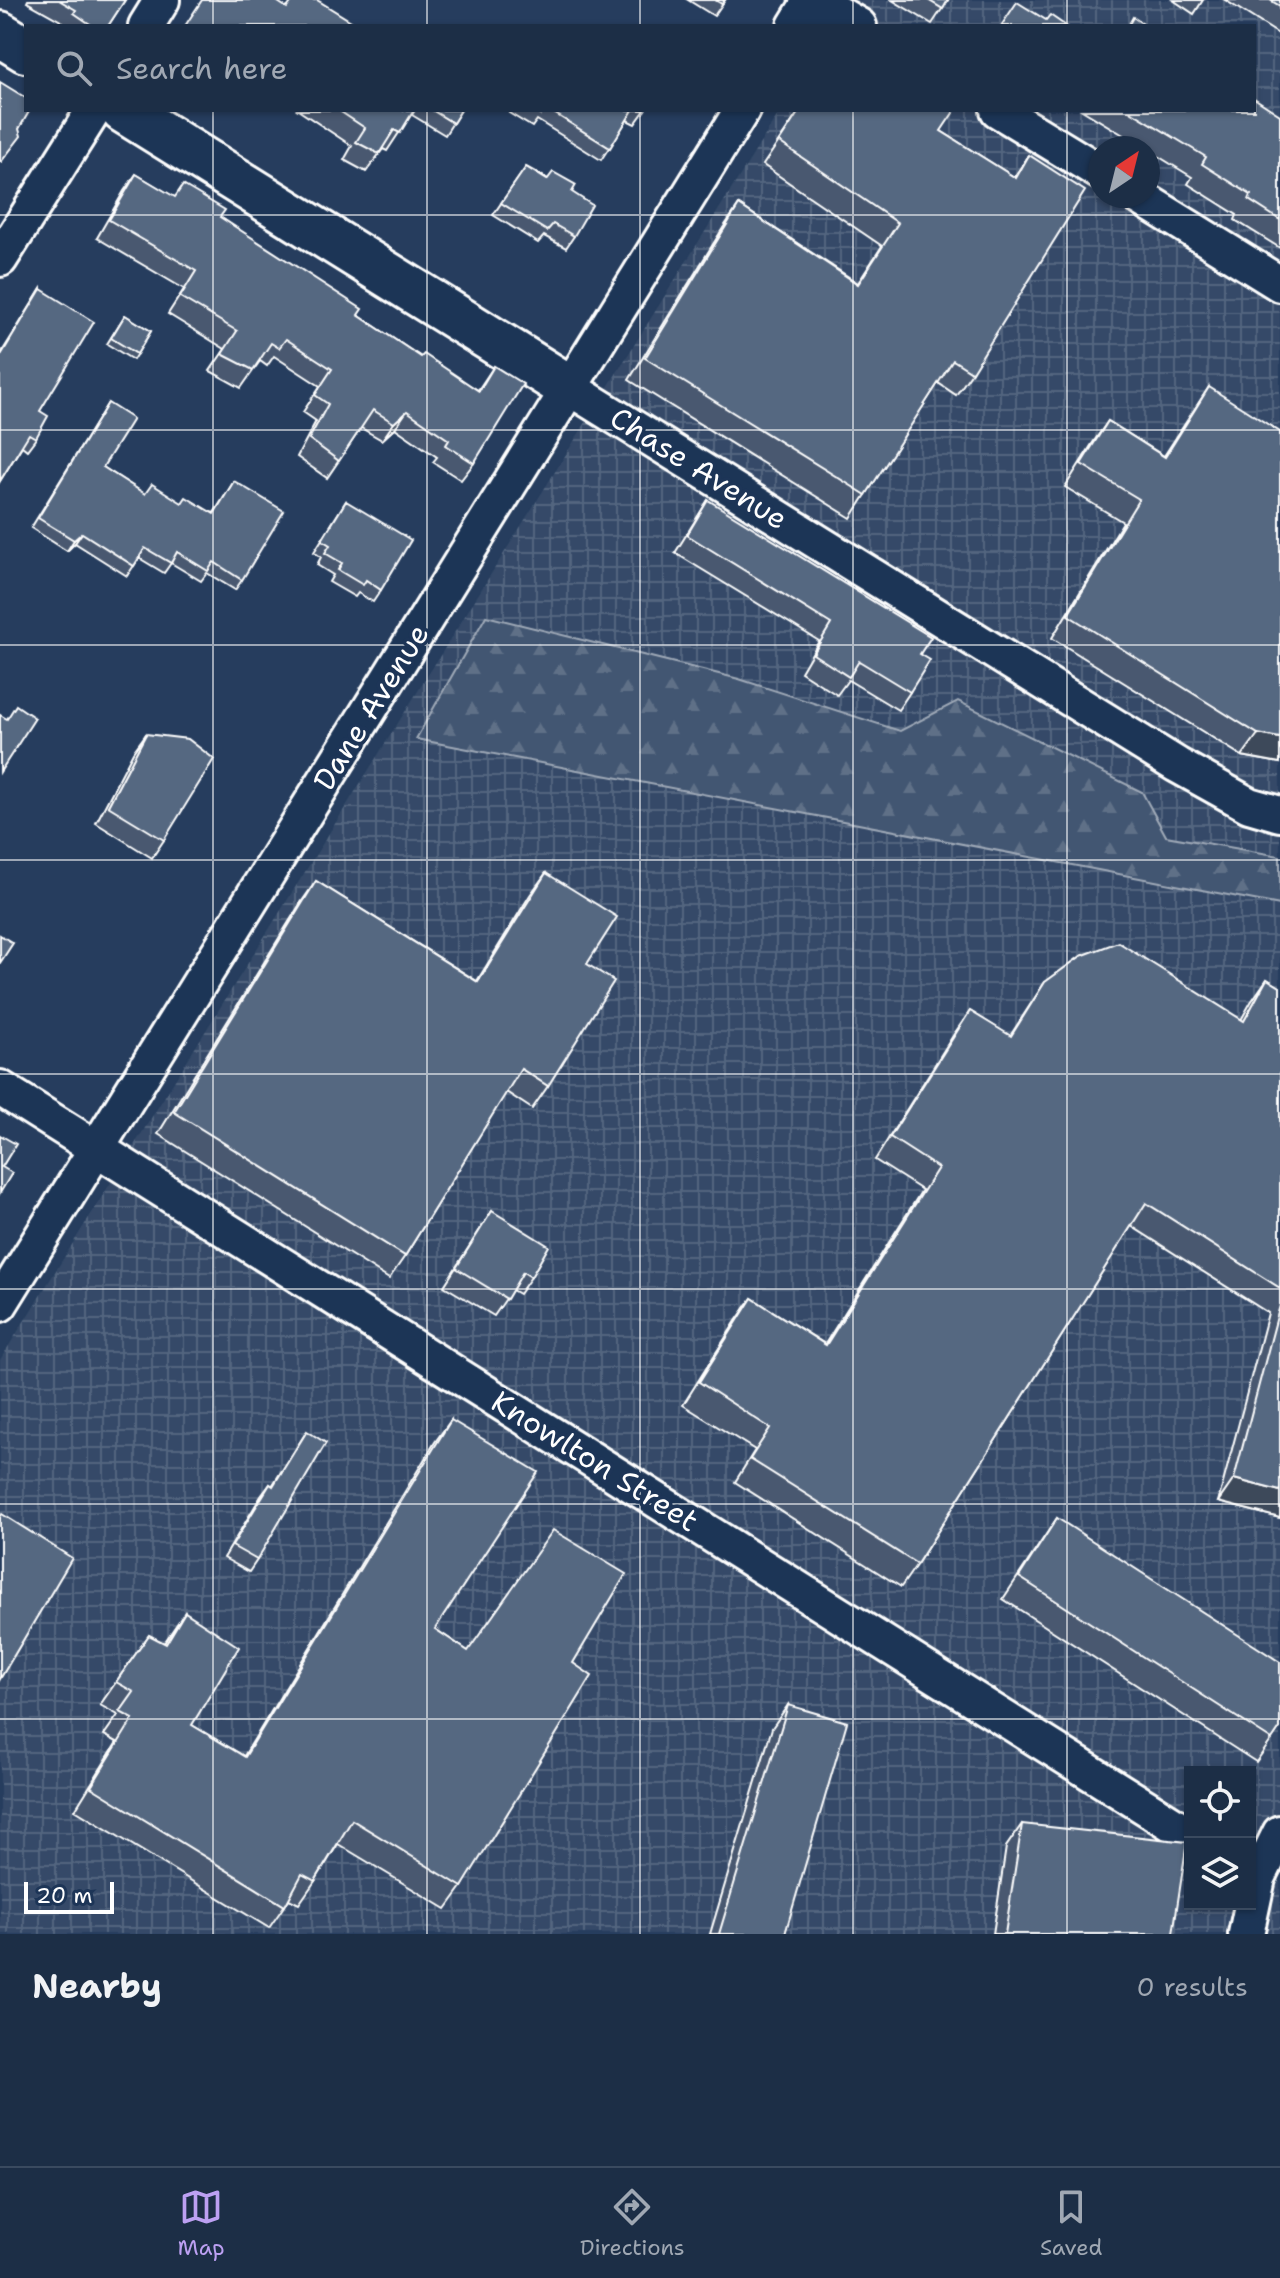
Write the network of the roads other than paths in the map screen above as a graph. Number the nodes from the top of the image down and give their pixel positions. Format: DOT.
graph roads {
  1 [pos="162,0"];
  2 [pos="813,0"];
  3 [pos="147,24"];
  4 [pos="796,24"];
  5 [pos="855,24"];
  6 [pos="0,34"];
  7 [pos="24,49"];
  8 [pos="93,112"];
  9 [pos="126,112"];
  10 [pos="741,112"];
  11 [pos="1001,112"];
  12 [pos="1088,165"];
  13 [pos="1157,208"];
  14 [pos="0,259"];
  15 [pos="1280,284"];
  16 [pos="568,387"];
  17 [pos="1280,814"];
  18 [pos="0,1088"];
  19 [pos="97,1149"];
  20 [pos="0,1304"];
  21 [pos="1184,1831"];
  22 [pos="1280,1833"];
  23 [pos="1256,1872"];
  24 [pos="1249,1910"];
  25 [pos="1246,1934"];
  1 -- 3 [label="street"];
  2 -- 4 [label="street"];
  2 -- 5 [label="street"];
  6 -- 7 [label="street"];
  8 -- 14 [label="street"];
  9 -- 16 [label="street, Chase Avenue"];
  10 -- 16 [label="street, Dane Avenue"];
  11 -- 12 [label="street"];
  13 -- 15 [label="street"];
  16 -- 17 [label="street, Chase Avenue"];
  16 -- 19 [label="street, Dane Avenue"];
  18 -- 19 [label="street, Knowlton Street"];
  19 -- 20 [label="street, Dane Avenue"];
  19 -- 21 [label="street, Knowlton Street"];
  22 -- 23 [label="street"];
  24 -- 25 [label="street"];
}
